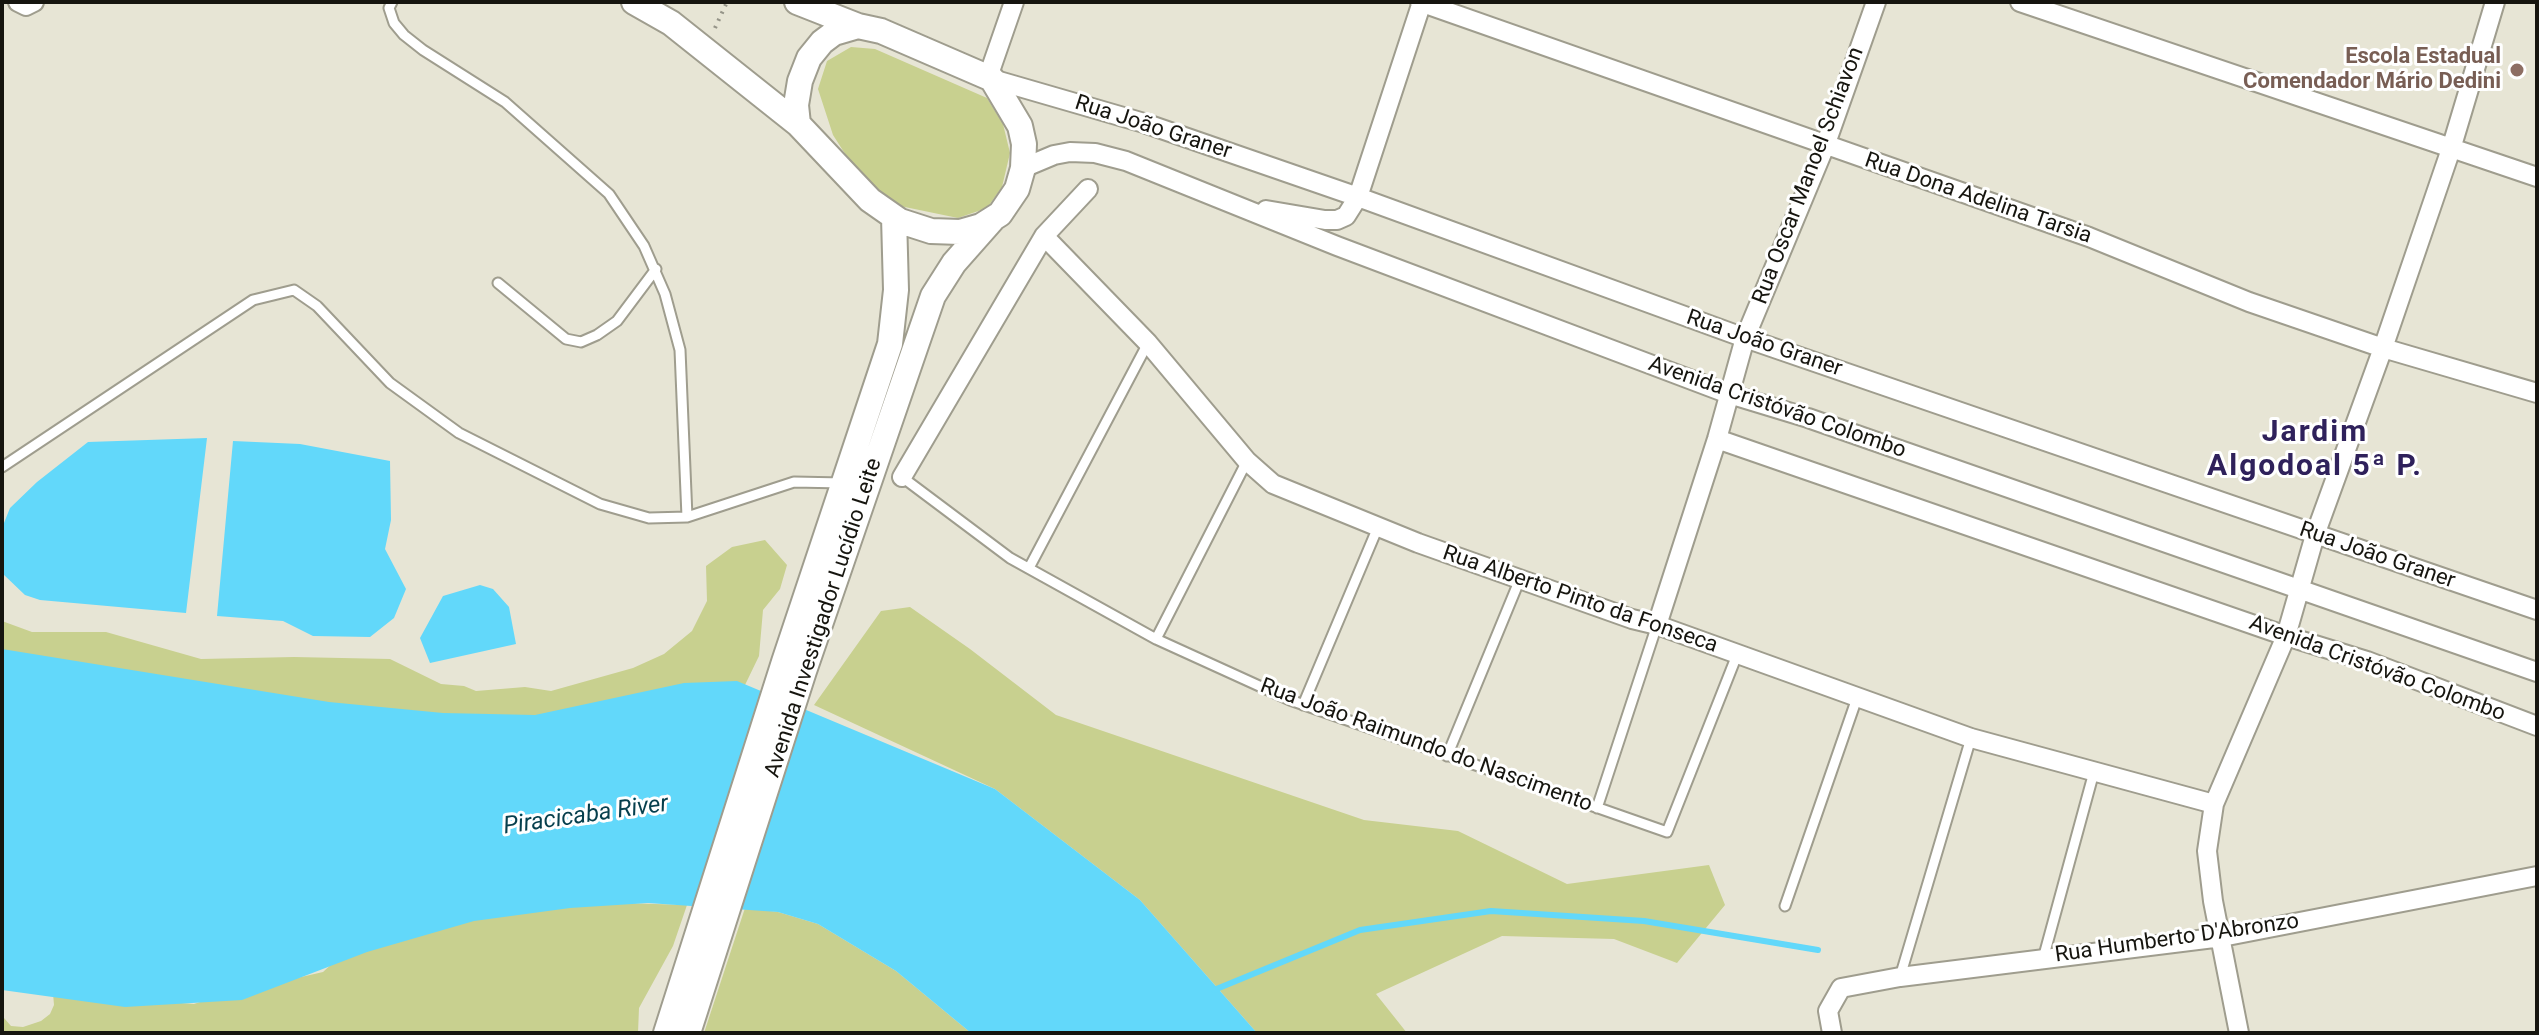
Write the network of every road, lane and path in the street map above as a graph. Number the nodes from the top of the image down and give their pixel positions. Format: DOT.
graph roads {
  1 [pos="18,2"];
  2 [pos="34,2"];
  3 [pos="392,2"];
  4 [pos="634,2"];
  5 [pos="727,2"];
  6 [pos="797,2"];
  7 [pos="1014,2"];
  8 [pos="1421,2"];
  9 [pos="1876,2"];
  10 [pos="2020,2"];
  11 [pos="2495,2"];
  12 [pos="858,26"];
  13 [pos="705,49"];
  14 [pos="990,78"];
  15 [pos="798,124"];
  16 [pos="1825,146"];
  17 [pos="2451,149"];
  18 [pos="1023,168"];
  19 [pos="2537,177"];
  20 [pos="1088,189"];
  21 [pos="1358,197"];
  22 [pos="1244,208"];
  23 [pos="894,217"];
  24 [pos="992,220"];
  25 [pos="1044,236"];
  26 [pos="656,269"];
  27 [pos="498,283"];
  28 [pos="1745,338"];
  29 [pos="1148,343"];
  30 [pos="2383,348"];
  31 [pos="2537,393"];
  32 [pos="1729,394"];
  33 [pos="1717,439"];
  34 [pos="1247,461"];
  35 [pos="2,467"];
  36 [pos="902,477"];
  37 [pos="843,483"];
  38 [pos="687,517"];
  39 [pos="1378,527"];
  40 [pos="2315,535"];
  41 [pos="1029,568"];
  42 [pos="1520,579"];
  43 [pos="2299,588"];
  44 [pos="2537,610"];
  45 [pos="1657,625"];
  46 [pos="2286,636"];
  47 [pos="1156,639"];
  48 [pos="1737,655"];
  49 [pos="794,667"];
  50 [pos="2537,672"];
  51 [pos="1857,698"];
  52 [pos="1303,705"];
  53 [pos="2537,726"];
  54 [pos="1971,738"];
  55 [pos="1447,756"];
  56 [pos="2094,772"];
  57 [pos="2214,804"];
  58 [pos="1597,808"];
  59 [pos="2537,876"];
  60 [pos="1785,906"];
  61 [pos="709,937"];
  62 [pos="2222,937"];
  63 [pos="2043,959"];
  64 [pos="1900,977"];
  65 [pos="666,1033"];
  66 [pos="688,1033"];
  67 [pos="1832,1033"];
  68 [pos="2239,1033"];
  1 -- 2 [label="street"];
  3 -- 26 [label="lane"];
  4 -- 13 [label="main road"];
  5 -- 13 [label="path"];
  6 -- 12 [label="main road"];
  7 -- 14 [label="street"];
  8 -- 16 [label="street, Rua Dona Adelina Tarsia"];
  8 -- 21 [label="street"];
  9 -- 16 [label="street, Rua Oscar Manoel Schiavon"];
  10 -- 17 [label="street"];
  11 -- 17 [label="street"];
  12 -- 14 [label="main road"];
  12 -- 15 [label="main road"];
  13 -- 15 [label="main road"];
  14 -- 18 [label="main road"];
  14 -- 21 [label="street, Rua João Graner"];
  15 -- 23 [label="main road"];
  16 -- 28 [label="street, Rua Oscar Manoel Schiavon"];
  16 -- 30 [label="street, Rua Dona Adelina Tarsia"];
  17 -- 19 [label="street"];
  17 -- 30 [label="street"];
  18 -- 22 [label="street, Avenida Cristóvão Colombo"];
  18 -- 24 [label="main road"];
  20 -- 25 [label="street"];
  21 -- 22 [label="street"];
  21 -- 28 [label="street, Rua João Graner"];
  22 -- 32 [label="street, Avenida Cristóvão Colombo"];
  23 -- 24 [label="main road"];
  23 -- 37 [label="main road, Avenida Investigador Lucídio Leite"];
  24 -- 49 [label="main road, Avenida Investigador Lucídio Leite"];
  25 -- 29 [label="street, Rua Alberto Pinto da Fonseca"];
  25 -- 36 [label="street"];
  26 -- 27 [label="lane"];
  26 -- 38 [label="lane"];
  28 -- 32 [label="street, Rua Oscar Manoel Schiavon"];
  28 -- 40 [label="street, Rua João Graner"];
  29 -- 34 [label="street, Rua Alberto Pinto da Fonseca"];
  29 -- 41 [label="lane"];
  30 -- 31 [label="street, Rua Dona Adelina Tarsia"];
  30 -- 40 [label="street"];
  32 -- 33 [label="street, Rua Oscar Manoel Schiavon"];
  32 -- 43 [label="street, Avenida Cristóvão Colombo"];
  33 -- 45 [label="street, Rua Oscar Manoel Schiavon"];
  33 -- 46 [label="street, Avenida Cristóvão Colombo"];
  34 -- 39 [label="street, Rua Alberto Pinto da Fonseca"];
  34 -- 47 [label="lane"];
  35 -- 38 [label="lane"];
  36 -- 41 [label="lane, Rua João Raimundo do Nascimento"];
  37 -- 38 [label="lane"];
  37 -- 49 [label="main road, Avenida Investigador Lucídio Leite"];
  39 -- 42 [label="street, Rua Alberto Pinto da Fonseca"];
  39 -- 52 [label="lane"];
  40 -- 43 [label="street"];
  40 -- 44 [label="street, Rua João Graner"];
  41 -- 47 [label="lane, Rua João Raimundo do Nascimento"];
  42 -- 45 [label="street, Rua Alberto Pinto da Fonseca"];
  42 -- 55 [label="lane"];
  43 -- 46 [label="street"];
  43 -- 50 [label="street, Avenida Cristóvão Colombo"];
  45 -- 48 [label="street, Rua Alberto Pinto da Fonseca"];
  45 -- 58 [label="lane"];
  46 -- 53 [label="street, Avenida Cristóvão Colombo"];
  46 -- 57 [label="street"];
  47 -- 52 [label="lane, Rua João Raimundo do Nascimento"];
  48 -- 51 [label="street, Rua Alberto Pinto da Fonseca"];
  48 -- 58 [label="lane, Rua João Raimundo do Nascimento"];
  49 -- 61 [label="main road, Avenida Investigador Lucídio Leite"];
  51 -- 54 [label="street, Rua Alberto Pinto da Fonseca"];
  51 -- 60 [label="lane"];
  52 -- 55 [label="lane, Rua João Raimundo do Nascimento"];
  54 -- 56 [label="street, Rua Alberto Pinto da Fonseca"];
  54 -- 64 [label="lane"];
  55 -- 58 [label="lane, Rua João Raimundo do Nascimento"];
  56 -- 57 [label="street, Rua Alberto Pinto da Fonseca"];
  56 -- 63 [label="lane"];
  57 -- 62 [label="street"];
  59 -- 62 [label="street, Rua Humberto D'Abronzo"];
  61 -- 65 [label="main road, Avenida Investigador Lucídio Leite"];
  61 -- 66 [label="main road, Avenida Investigador Lucídio Leite"];
  62 -- 63 [label="street, Rua Humberto D'Abronzo"];
  62 -- 68 [label="street"];
  63 -- 64 [label="street, Rua Humberto D'Abronzo"];
  64 -- 67 [label="street, Rua Humberto D'Abronzo"];
}
